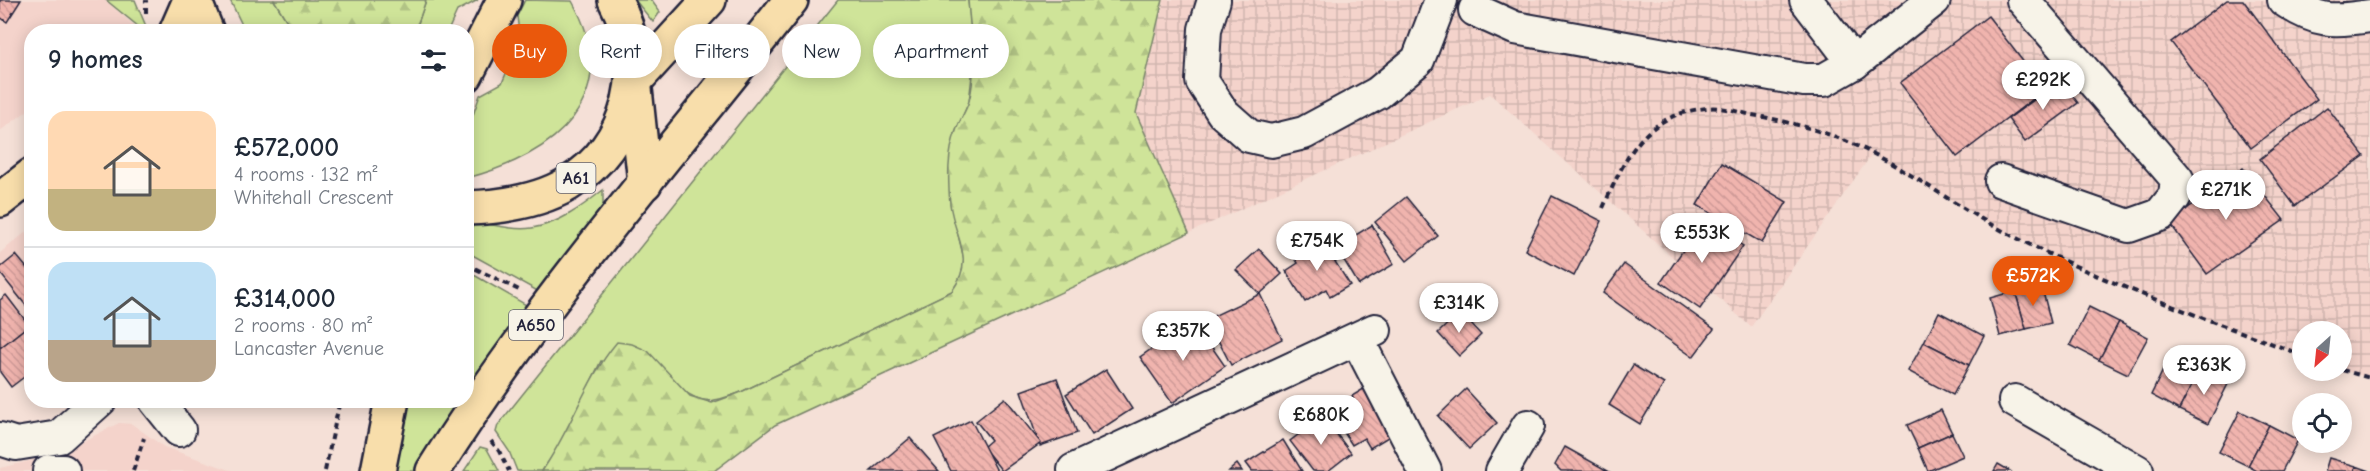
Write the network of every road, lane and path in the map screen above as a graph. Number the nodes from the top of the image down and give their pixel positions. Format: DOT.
graph roads {
  1 [pos="192,0"];
  2 [pos="504,0"];
  3 [pos="615,0"];
  4 [pos="709,0"];
  5 [pos="791,0"];
  6 [pos="1214,0"];
  7 [pos="1441,0"];
  8 [pos="1934,0"];
  9 [pos="2023,0"];
  10 [pos="2284,0"];
  11 [pos="1813,3"];
  12 [pos="1475,10"];
  13 [pos="2370,16"];
  14 [pos="180,24"];
  15 [pos="203,24"];
  16 [pos="474,59"];
  17 [pos="1854,63"];
  18 [pos="634,82"];
  19 [pos="24,181"];
  20 [pos="2001,181"];
  21 [pos="645,183"];
  22 [pos="0,200"];
  23 [pos="474,207"];
  24 [pos="1603,208"];
  25 [pos="2292,351"];
  26 [pos="2352,373"];
  27 [pos="2370,378"];
  28 [pos="2015,401"];
  29 [pos="91,408"];
  30 [pos="161,408"];
  31 [pos="338,408"];
  32 [pos="390,408"];
  33 [pos="1528,426"];
  34 [pos="178,430"];
  35 [pos="0,439"];
  36 [pos="1107,462"];
  37 [pos="1074,470"];
  38 [pos="49,471"];
  39 [pos="63,471"];
  40 [pos="325,471"];
  41 [pos="378,471"];
  42 [pos="433,471"];
  43 [pos="1425,471"];
  44 [pos="1502,471"];
  45 [pos="2137,471"];
  1 -- 14 [label="main road"];
  1 -- 15 [label="main road"];
  2 -- 16 [label="main road"];
  3 -- 18 [label="main road, A61"];
  4 -- 18 [label="main road, A61"];
  5 -- 21 [label="main road, A650"];
  6 -- 7 [label="street"];
  8 -- 17 [label="street"];
  9 -- 20 [label="street"];
  10 -- 13 [label="street"];
  11 -- 17 [label="street"];
  12 -- 17 [label="street"];
  18 -- 21 [label="main road"];
  18 -- 23 [label="main road, A61"];
  19 -- 22 [label="main road"];
  21 -- 42 [label="main road, A650"];
  24 -- 25 [label="path"];
  26 -- 27 [label="path"];
  28 -- 45 [label="street"];
  29 -- 35 [label="street"];
  30 -- 34 [label="street"];
  31 -- 40 [label="path"];
  32 -- 41 [label="main road"];
  33 -- 44 [label="street"];
  36 -- 37 [label="street"];
  36 -- 43 [label="street"];
  38 -- 39 [label="street"];
}
